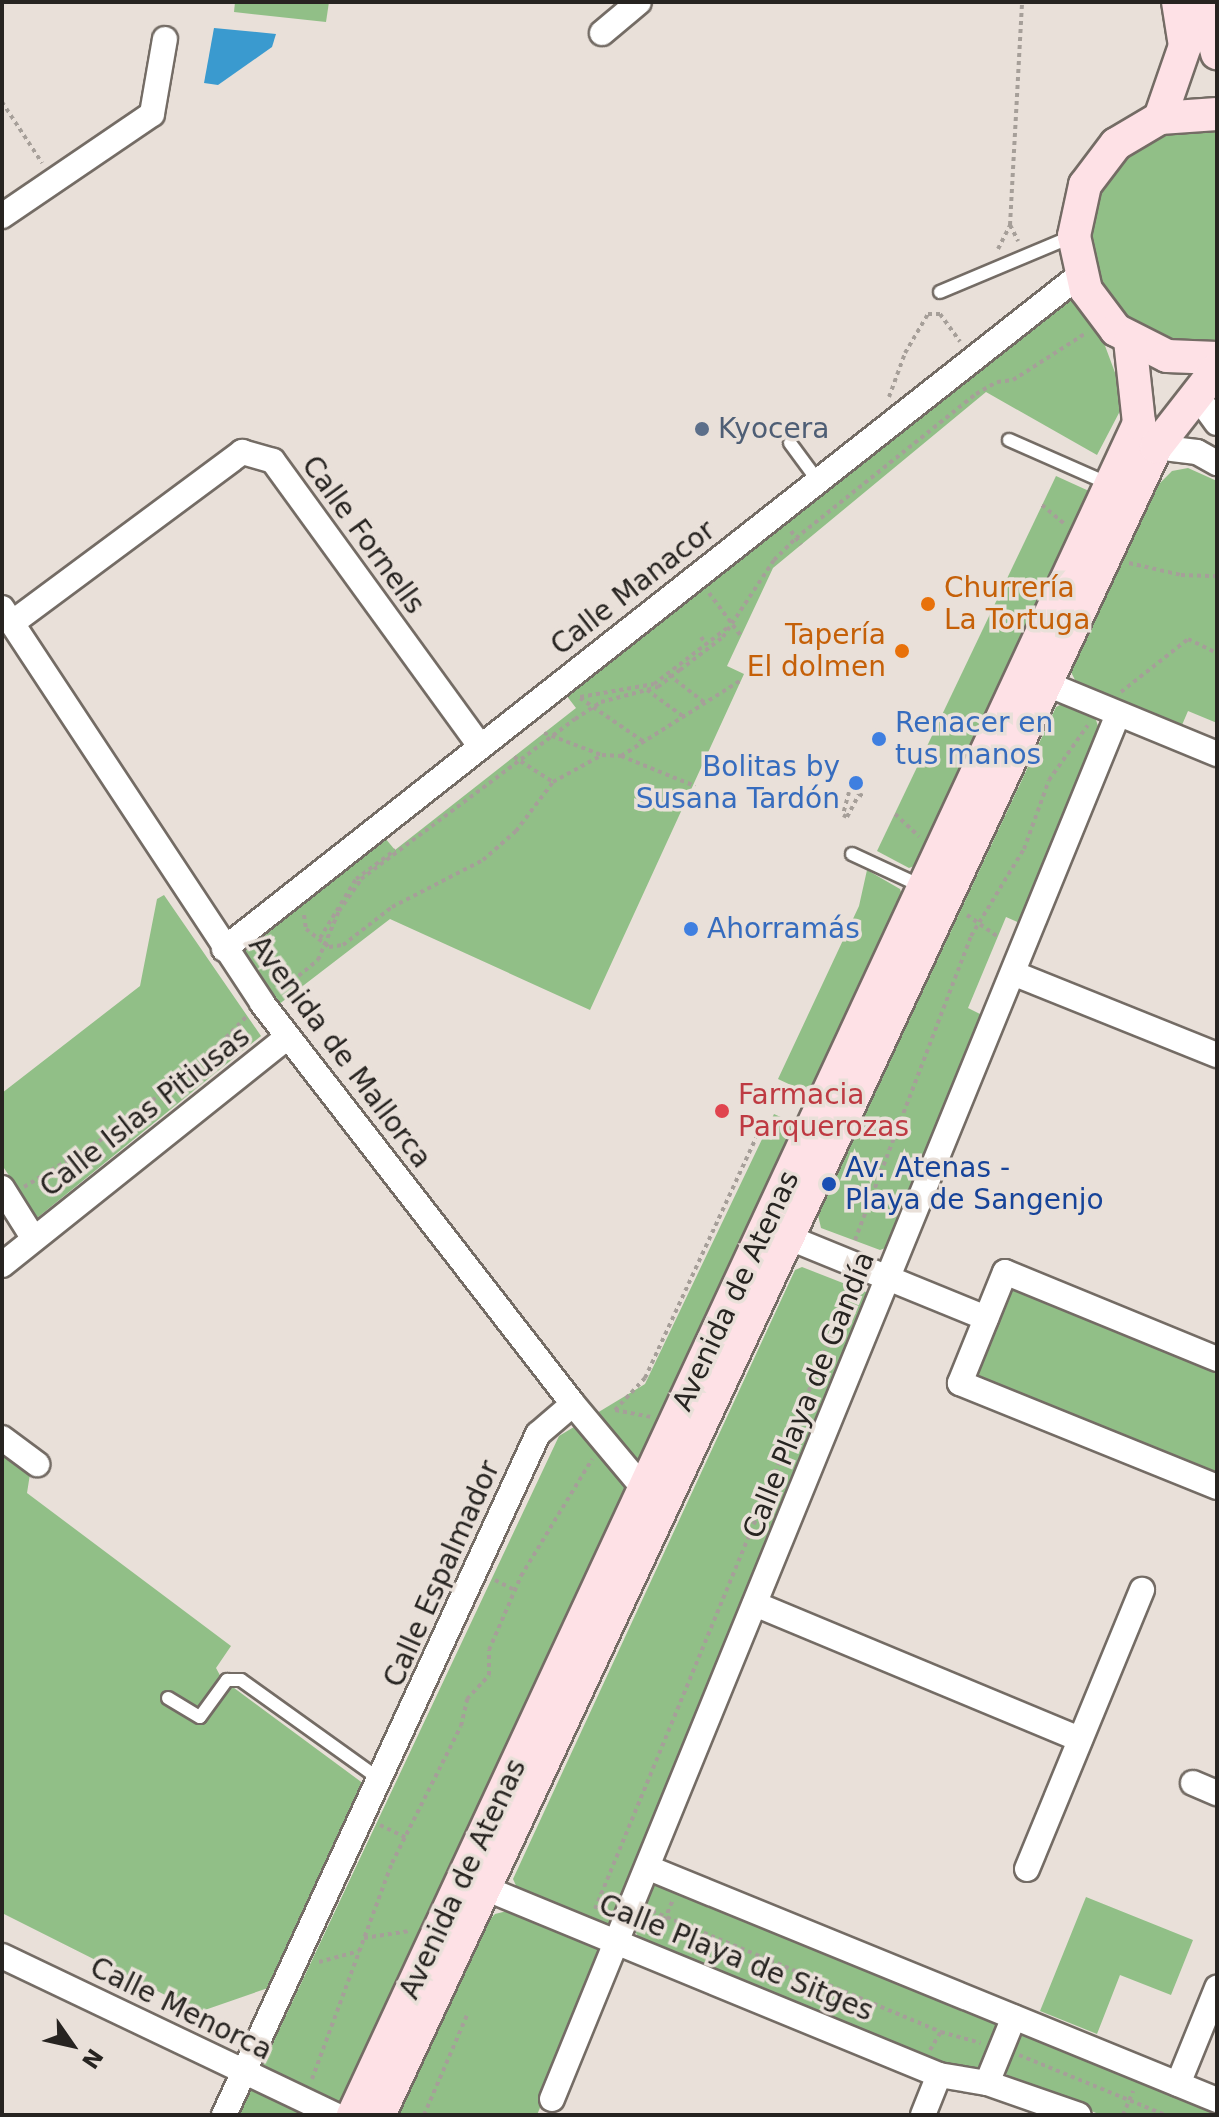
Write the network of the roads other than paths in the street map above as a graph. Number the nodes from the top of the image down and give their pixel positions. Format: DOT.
graph roads {
  1 [pos="639,2"];
  2 [pos="1178,2"];
  3 [pos="1204,2"];
  4 [pos="602,33"];
  5 [pos="165,39"];
  6 [pos="1217,53"];
  7 [pos="1217,114"];
  8 [pos="1160,118"];
  9 [pos="2,216"];
  10 [pos="1074,236"];
  11 [pos="1080,275"];
  12 [pos="940,292"];
  13 [pos="1130,340"];
  14 [pos="1217,358"];
  15 [pos="1217,369"];
  16 [pos="1195,393"];
  17 [pos="1217,423"];
  18 [pos="1148,435"];
  19 [pos="1009,440"];
  20 [pos="790,443"];
  21 [pos="1217,463"];
  22 [pos="818,481"];
  23 [pos="1109,484"];
  24 [pos="7,616"];
  25 [pos="1047,684"];
  26 [pos="1109,710"];
  27 [pos="480,746"];
  28 [pos="1217,754"];
  29 [pos="852,854"];
  30 [pos="944,899"];
  31 [pos="224,949"];
  32 [pos="1013,973"];
  33 [pos="288,1037"];
  34 [pos="1217,1055"];
  35 [pos="5,1193"];
  36 [pos="778,1233"];
  37 [pos="34,1239"];
  38 [pos="2,1265"];
  39 [pos="890,1278"];
  40 [pos="986,1318"];
  41 [pos="1217,1359"];
  42 [pos="573,1404"];
  43 [pos="2,1438"];
  44 [pos="37,1464"];
  45 [pos="1217,1487"];
  46 [pos="656,1495"];
  47 [pos="1142,1590"];
  48 [pos="755,1604"];
  49 [pos="168,1698"];
  50 [pos="1080,1739"];
  51 [pos="382,1781"];
  52 [pos="1193,1783"];
  53 [pos="1217,1793"];
  54 [pos="649,1868"];
  55 [pos="1027,1869"];
  56 [pos="475,1884"];
  57 [pos="617,1942"];
  58 [pos="2,1956"];
  59 [pos="1217,1988"];
  60 [pos="1014,2017"];
  61 [pos="244,2072"];
  62 [pos="939,2075"];
  63 [pos="987,2083"];
  64 [pos="1178,2084"];
  65 [pos="552,2099"];
  66 [pos="1217,2100"];
  67 [pos="224,2115"];
  68 [pos="335,2115"];
  69 [pos="353,2115"];
  70 [pos="379,2115"];
  71 [pos="923,2115"];
  72 [pos="1079,2115"];
  1 -- 4 [label="street"];
  2 -- 8 [label="main road"];
  3 -- 6 [label="main road"];
  5 -- 9 [label="street"];
  7 -- 8 [label="main road"];
  8 -- 10 [label="main road"];
  10 -- 11 [label="main road"];
  10 -- 12 [label="lane"];
  11 -- 13 [label="main road"];
  11 -- 22 [label="street, Calle Manacor"];
  13 -- 14 [label="main road"];
  13 -- 18 [label="main road"];
  15 -- 16 [label="main road, Avenida de Atenas"];
  16 -- 17 [label="street"];
  16 -- 18 [label="main road, Avenida de Atenas"];
  18 -- 21 [label="street"];
  18 -- 23 [label="main road, Avenida de Atenas"];
  18 -- 25 [label="main road, Avenida de Atenas"];
  19 -- 23 [label="lane"];
  20 -- 22 [label="lane"];
  22 -- 27 [label="street, Calle Manacor"];
  23 -- 30 [label="main road, Avenida de Atenas"];
  24 -- 27 [label="street, Calle Fornells"];
  24 -- 31 [label="street, Avenida de Mallorca"];
  25 -- 26 [label="street"];
  25 -- 30 [label="main road, Avenida de Atenas"];
  26 -- 28 [label="street"];
  26 -- 32 [label="street, Calle Playa de Gandía"];
  27 -- 31 [label="street, Calle Manacor"];
  29 -- 30 [label="lane"];
  30 -- 36 [label="main road, Avenida de Atenas"];
  31 -- 33 [label="street, Avenida de Mallorca"];
  32 -- 34 [label="street"];
  32 -- 39 [label="street, Calle Playa de Gandía"];
  33 -- 37 [label="street, Calle Islas Pitiusas"];
  33 -- 42 [label="street, Avenida de Mallorca"];
  35 -- 37 [label="street"];
  36 -- 39 [label="street"];
  36 -- 46 [label="main road, Avenida de Atenas"];
  37 -- 38 [label="street, Calle Islas Pitiusas"];
  39 -- 40 [label="street"];
  39 -- 48 [label="street, Calle Playa de Gandía"];
  40 -- 41 [label="street"];
  40 -- 45 [label="street"];
  42 -- 46 [label="street, Avenida de Mallorca"];
  42 -- 51 [label="street, Calle Espalmador"];
  43 -- 44 [label="street"];
  46 -- 56 [label="main road, Avenida de Atenas"];
  47 -- 50 [label="street"];
  48 -- 50 [label="street"];
  48 -- 54 [label="street, Calle Playa de Gandía"];
  49 -- 51 [label="lane"];
  50 -- 55 [label="street"];
  51 -- 61 [label="street, Calle Espalmador"];
  52 -- 53 [label="street"];
  54 -- 57 [label="street, Calle Playa de Gandía"];
  54 -- 60 [label="street, Calle Playa de Sitges"];
  56 -- 57 [label="street, Calle Playa de Sitges"];
  56 -- 69 [label="main road, Avenida de Atenas"];
  56 -- 70 [label="main road, Avenida de Atenas"];
  57 -- 62 [label="street, Calle Playa de Sitges"];
  57 -- 65 [label="street, Calle Playa de Gandía"];
  58 -- 61 [label="street, Calle Menorca"];
  59 -- 64 [label="street"];
  60 -- 63 [label="street"];
  60 -- 64 [label="street, Calle Playa de Sitges"];
  61 -- 67 [label="street, Calle Espalmador"];
  61 -- 68 [label="street, Calle Menorca"];
  62 -- 63 [label="street, Calle Playa de Sitges"];
  62 -- 71 [label="street"];
  63 -- 72 [label="street, Calle Playa de Sitges"];
  64 -- 66 [label="street, Calle Playa de Sitges"];
}
